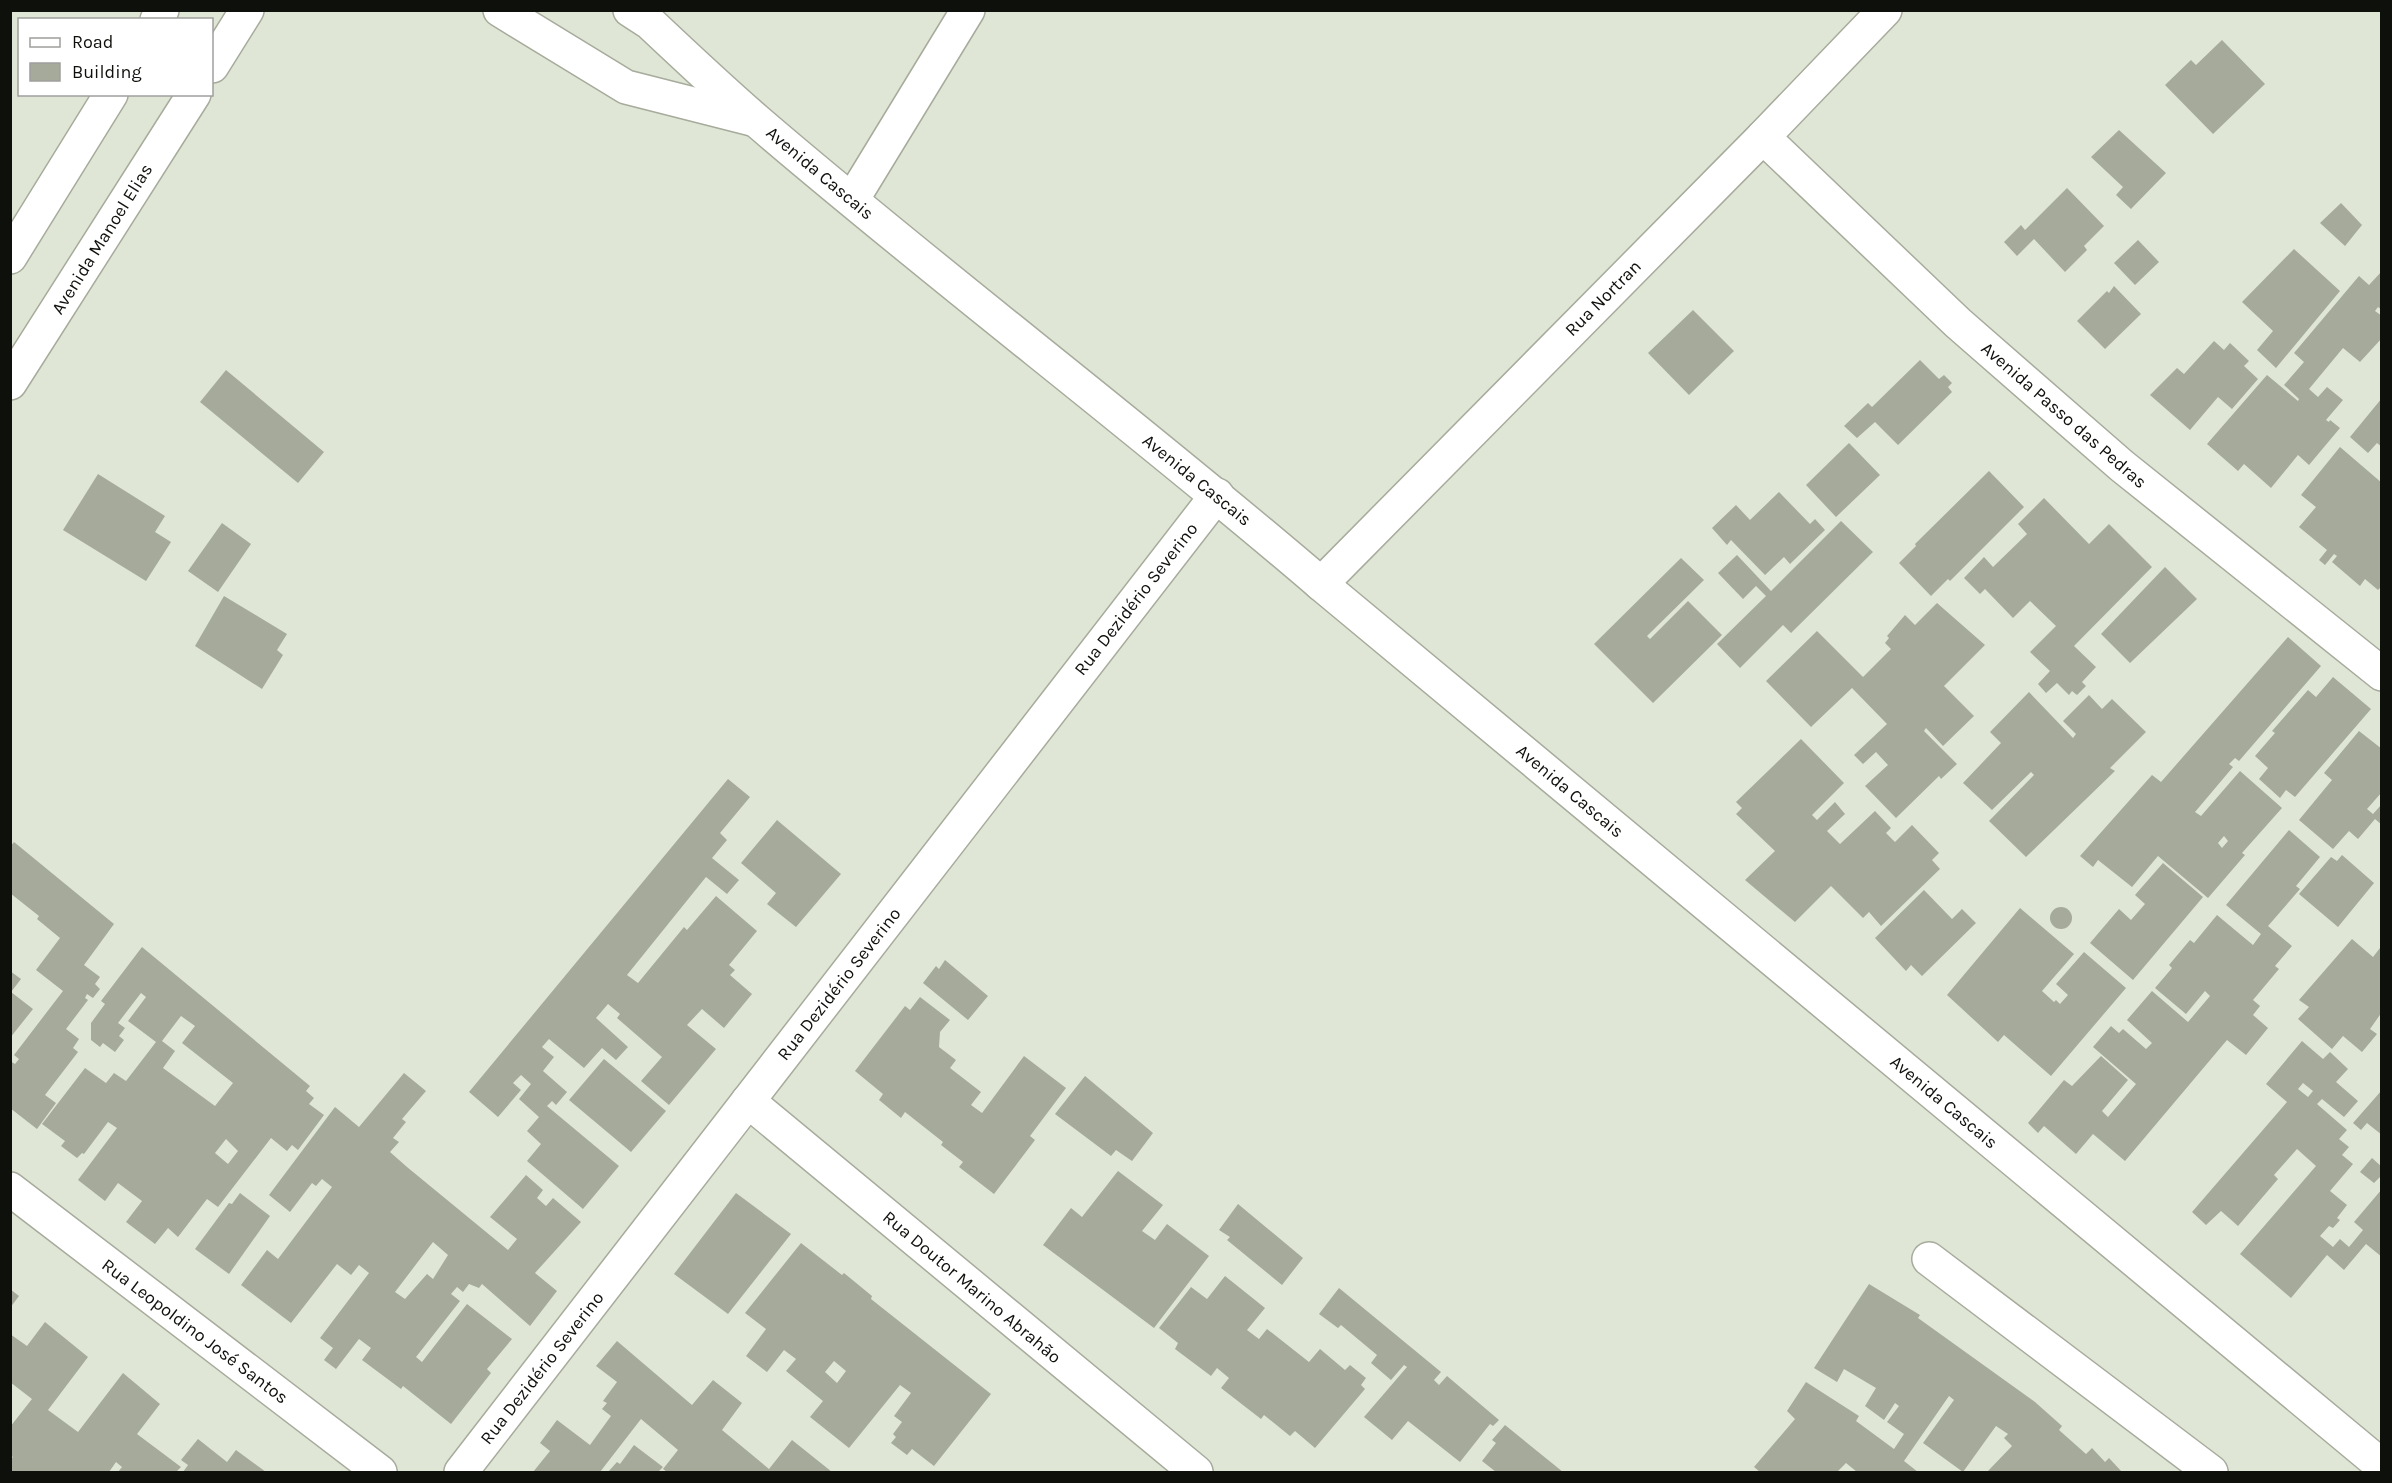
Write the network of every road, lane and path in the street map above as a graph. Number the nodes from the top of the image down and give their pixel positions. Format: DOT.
graph roads {
  1 [pos="247,10"];
  2 [pos="500,10"];
  3 [pos="630,10"];
  4 [pos="968,10"];
  5 [pos="1877,13"];
  6 [pos="213,64"];
  7 [pos="110,96"];
  8 [pos="193,96"];
  9 [pos="756,120"];
  10 [pos="1763,137"];
  11 [pos="852,200"];
  12 [pos="10,257"];
  13 [pos="10,383"];
  14 [pos="1217,495"];
  15 [pos="1321,584"];
  16 [pos="2382,674"];
  17 [pos="748,1101"];
  18 [pos="10,1190"];
  19 [pos="1929,1259"];
  20 [pos="2376,1467"];
  21 [pos="380,1473"];
  22 [pos="461,1473"];
  23 [pos="1196,1473"];
  24 [pos="2211,1473"];
  1 -- 6 [label="street"];
  2 -- 9 [label="street, Avenida Cascais"];
  3 -- 9 [label="street, Avenida Cascais"];
  4 -- 11 [label="street"];
  5 -- 10 [label="street, Rua Nortran"];
  7 -- 12 [label="street"];
  8 -- 13 [label="street, Avenida Manoel Elias"];
  9 -- 11 [label="street, Avenida Cascais"];
  10 -- 15 [label="street, Rua Nortran"];
  10 -- 16 [label="street, Avenida Passo das Pedras"];
  11 -- 14 [label="street, Avenida Cascais"];
  14 -- 15 [label="street, Avenida Cascais"];
  14 -- 17 [label="street, Rua Dezidério Severino"];
  15 -- 20 [label="street, Avenida Cascais"];
  17 -- 22 [label="street, Rua Dezidério Severino"];
  17 -- 23 [label="street, Rua Doutor Marino Abrahão"];
  18 -- 21 [label="street, Rua Leopoldino José Santos"];
  19 -- 24 [label="street"];
}
